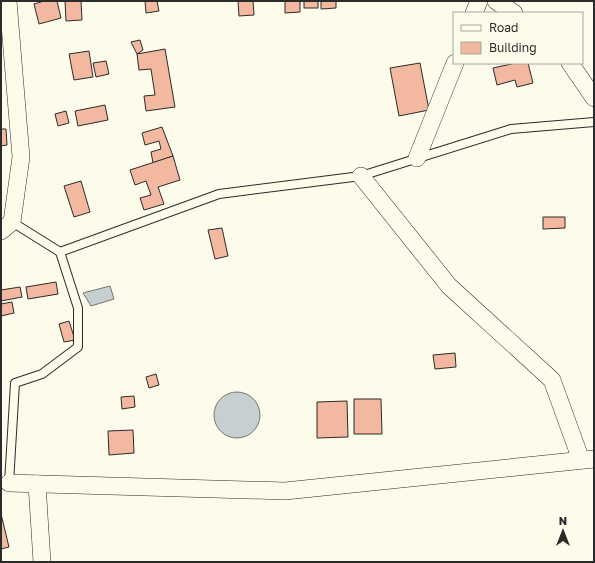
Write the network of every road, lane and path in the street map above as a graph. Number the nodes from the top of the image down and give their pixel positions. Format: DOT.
graph roads {
  1 [pos="8,1"];
  2 [pos="479,1"];
  3 [pos="496,1"];
  4 [pos="474,12"];
  5 [pos="512,12"];
  6 [pos="455,64"];
  7 [pos="571,64"];
  8 [pos="594,98"];
  9 [pos="594,122"];
  10 [pos="417,158"];
  11 [pos="361,176"];
  12 [pos="6,227"];
  13 [pos="60,252"];
  14 [pos="588,460"];
  15 [pos="9,484"];
  16 [pos="37,484"];
  17 [pos="42,562"];
  1 -- 12 [label="street"];
  2 -- 4 [label="street"];
  3 -- 5 [label="street"];
  6 -- 10 [label="street"];
  7 -- 8 [label="street"];
  9 -- 10 [label="lane"];
  10 -- 11 [label="lane"];
  11 -- 13 [label="lane"];
  11 -- 14 [label="street"];
  12 -- 13 [label="lane"];
  13 -- 15 [label="lane"];
  14 -- 16 [label="street"];
  15 -- 16 [label="street"];
  16 -- 17 [label="street"];
}
